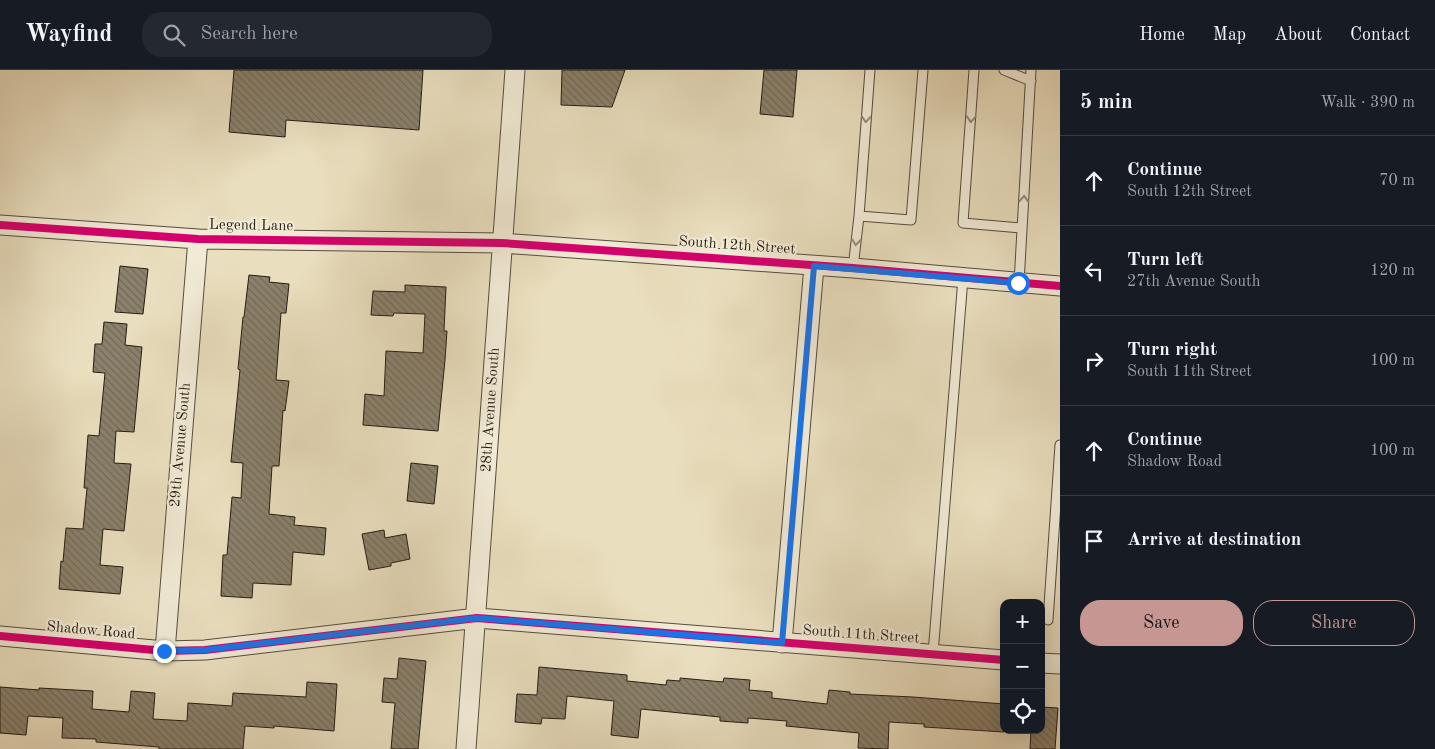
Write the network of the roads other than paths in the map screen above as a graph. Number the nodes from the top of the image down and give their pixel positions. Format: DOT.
graph roads {
  1 [pos="515,70"];
  2 [pos="870,70"];
  3 [pos="923,70"];
  4 [pos="974,70"];
  5 [pos="1004,70"];
  6 [pos="1032,70"];
  7 [pos="1031,81"];
  8 [pos="859,216"];
  9 [pos="0,225"];
  10 [pos="1022,228"];
  11 [pos="198,240"];
  12 [pos="502,244"];
  13 [pos="814,266"];
  14 [pos="853,268"];
  15 [pos="962,278"];
  16 [pos="1018,283"];
  17 [pos="1060,286"];
  18 [pos="1060,446"];
  19 [pos="1056,555"];
  20 [pos="477,618"];
  21 [pos="1048,620"];
  22 [pos="0,636"];
  23 [pos="782,643"];
  24 [pos="164,651"];
  25 [pos="934,654"];
  26 [pos="1000,660"];
  27 [pos="1045,663"];
  28 [pos="1060,664"];
  29 [pos="466,749"];
  1 -- 12 [label="street, 28th Avenue South"];
  2 -- 8 [label="lane, one-way"];
  3 -- 8 [label="lane"];
  4 -- 10 [label="lane, one-way"];
  5 -- 7 [label="lane"];
  6 -- 7 [label="lane"];
  10 -- 7 [label="lane, one-way"];
  8 -- 14 [label="lane, one-way"];
  9 -- 11 [label="street, Legend Lane"];
  10 -- 16 [label="lane"];
  11 -- 12 [label="street, Legend Lane"];
  11 -- 24 [label="street, 29th Avenue South"];
  12 -- 13 [label="street, South 12th Street"];
  12 -- 20 [label="street, 28th Avenue South"];
  13 -- 14 [label="street, South 12th Street"];
  13 -- 23 [label="street"];
  14 -- 15 [label="street, South 12th Street"];
  15 -- 16 [label="street, South 12th Street"];
  15 -- 25 [label="lane"];
  16 -- 17 [label="street, South 12th Street"];
  18 -- 19 [label="lane"];
  19 -- 21 [label="lane"];
  20 -- 23 [label="street, South 11th Street"];
  20 -- 24 [label="street, Shadow Road"];
  20 -- 29 [label="street, 28th Avenue South"];
  22 -- 24 [label="street, Shadow Road"];
  23 -- 25 [label="street, South 11th Street"];
  25 -- 26 [label="street, South 11th Street"];
  27 -- 28 [label="street"];
}
